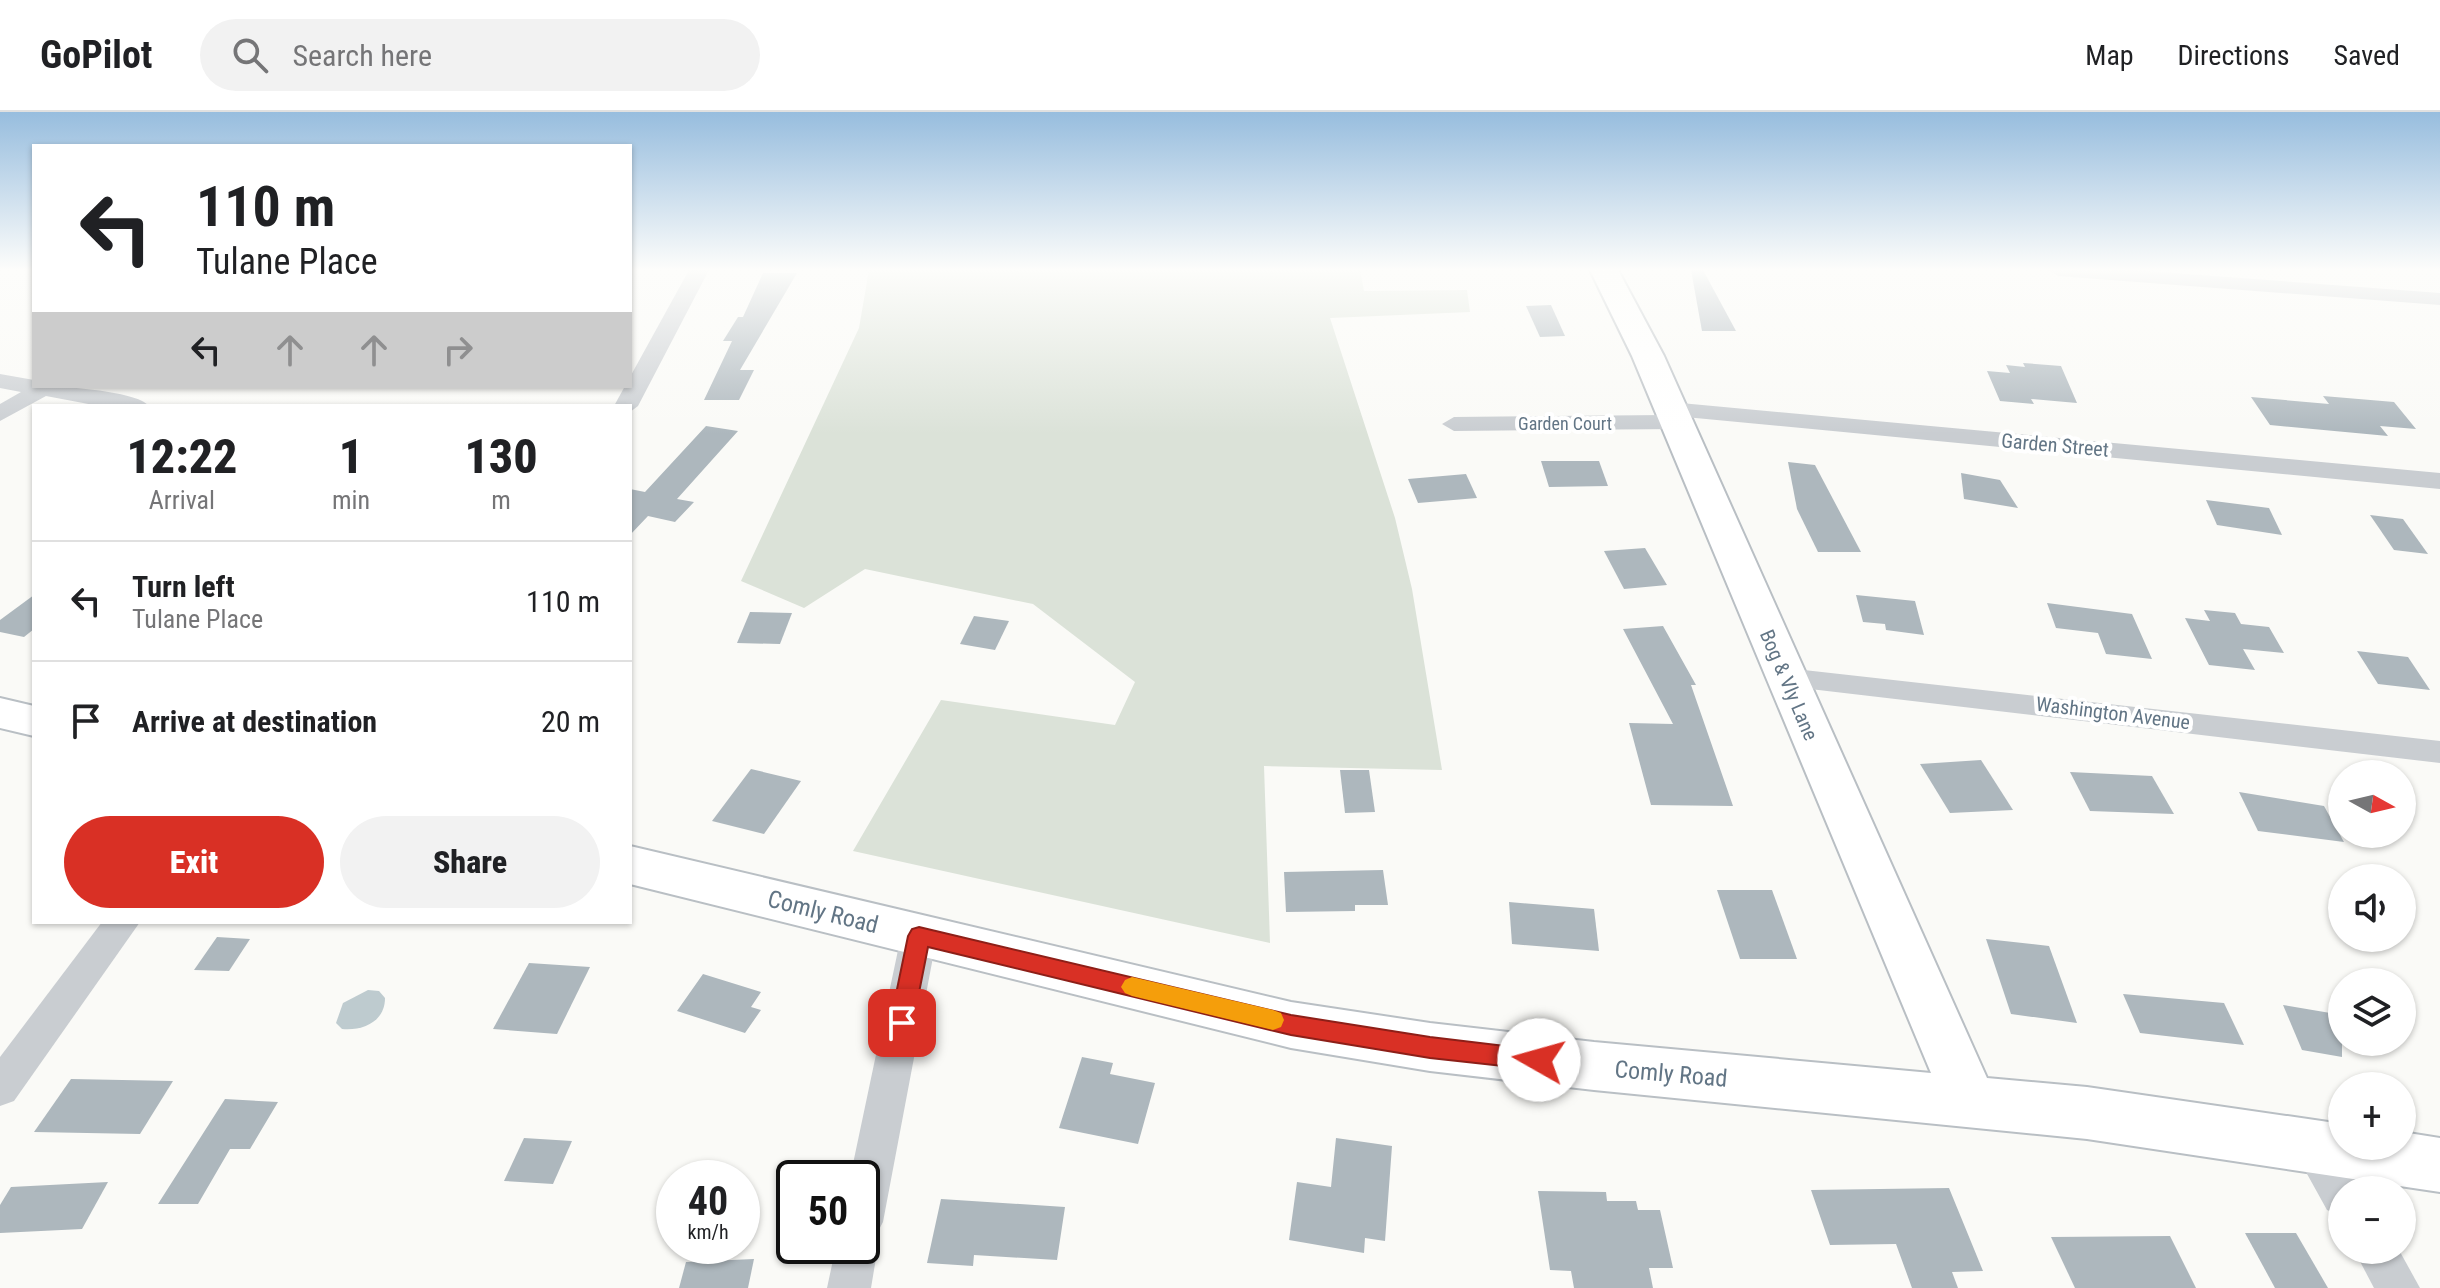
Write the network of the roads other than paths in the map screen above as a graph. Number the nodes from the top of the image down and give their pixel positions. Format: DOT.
graph roads {
  1 [pos="670,325"];
  2 [pos="1630,325"];
  3 [pos="0,381"];
  4 [pos="32,386"];
  5 [pos="44,388"];
  6 [pos="127,404"];
  7 [pos="627,404"];
  8 [pos="0,414"];
  9 [pos="1673,415"];
  10 [pos="1454,424"];
  11 [pos="2440,481"];
  12 [pos="1786,678"];
  13 [pos="0,713"];
  14 [pos="32,721"];
  15 [pos="2440,752"];
  16 [pos="632,865"];
  17 [pos="121,924"];
  18 [pos="919,936"];
  19 [pos="0,1088"];
  20 [pos="1970,1102"];
  21 [pos="2311,1145"];
  22 [pos="874,1160"];
  23 [pos="2440,1165"];
  24 [pos="2330,1176"];
  25 [pos="854,1264"];
  26 [pos="2383,1264"];
  27 [pos="849,1288"];
  28 [pos="2398,1288"];
  1 -- 7 [label="street"];
  2 -- 9 [label="main road, Bog & Vly Lane"];
  3 -- 4 [label="street"];
  5 -- 6 [label="street"];
  5 -- 8 [label="street"];
  9 -- 10 [label="street, Garden Court"];
  9 -- 11 [label="street, Garden Street"];
  9 -- 12 [label="main road, Bog & Vly Lane"];
  12 -- 15 [label="street, Washington Avenue"];
  12 -- 20 [label="main road, Bog & Vly Lane"];
  13 -- 14 [label="main road"];
  16 -- 18 [label="main road, Comly Road"];
  17 -- 19 [label="street"];
  18 -- 20 [label="main road, Comly Road"];
  18 -- 22 [label="street"];
  20 -- 21 [label="main road, Comly Road"];
  21 -- 23 [label="main road, Comly Road"];
  21 -- 24 [label="street"];
  25 -- 27 [label="street"];
  26 -- 28 [label="street"];
}
